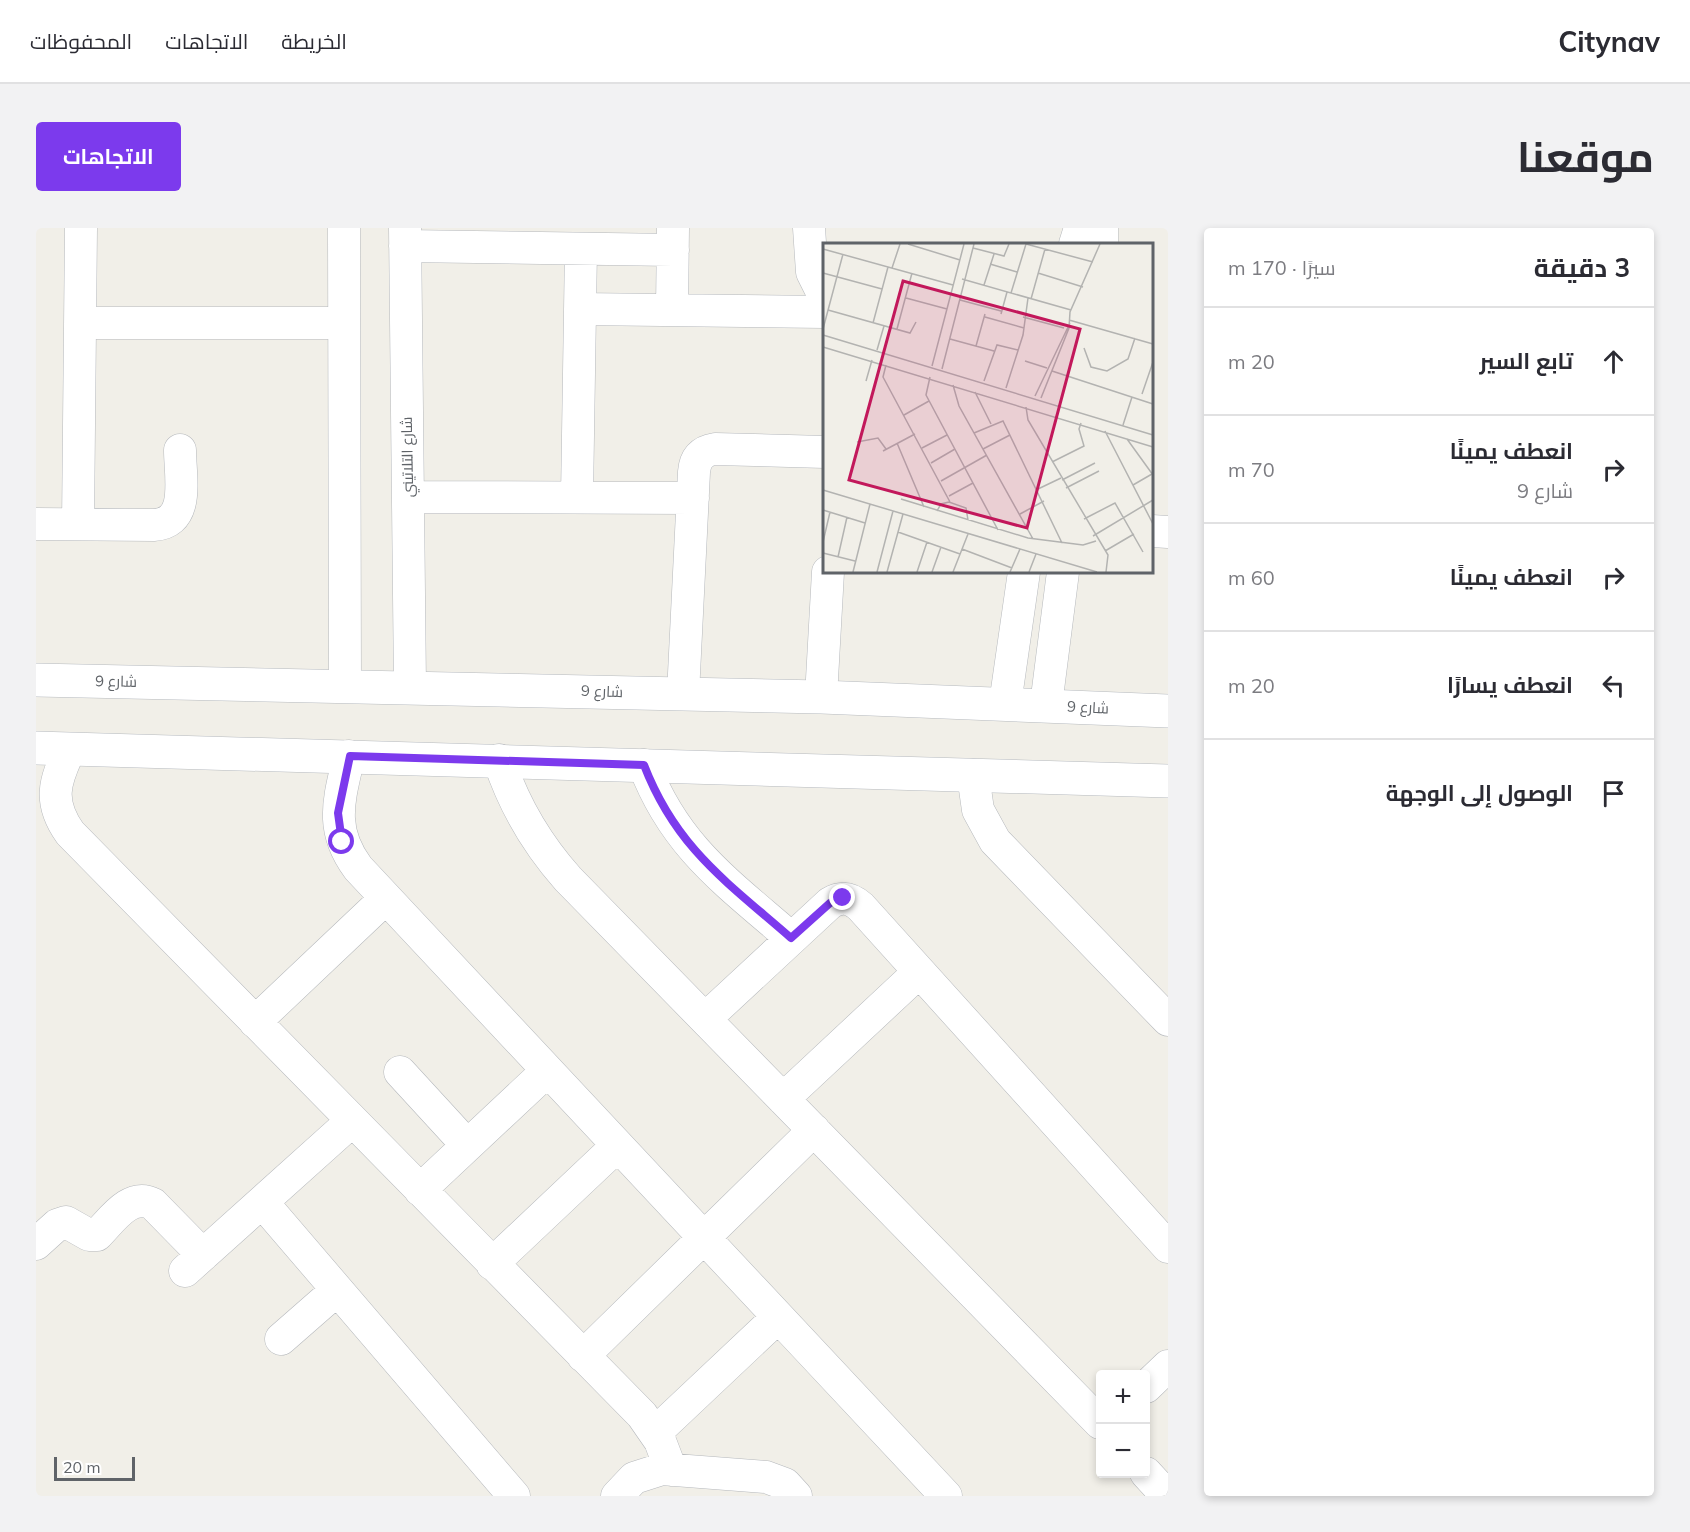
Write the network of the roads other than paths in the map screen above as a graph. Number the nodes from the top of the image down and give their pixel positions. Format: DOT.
graph roads {
  1 [pos="81,228"];
  2 [pos="344,228"];
  3 [pos="1080,228"];
  4 [pos="405,237"];
  5 [pos="673,239"];
  6 [pos="1075,243"];
  7 [pos="814,244"];
  8 [pos="581,249"];
  9 [pos="823,294"];
  10 [pos="580,309"];
  11 [pos="672,310"];
  12 [pos="823,312"];
  13 [pos="344,322"];
  14 [pos="80,323"];
  15 [pos="180,450"];
  16 [pos="823,452"];
  17 [pos="408,497"];
  18 [pos="577,497"];
  19 [pos="693,498"];
  20 [pos="36,524"];
  21 [pos="78,524"];
  22 [pos="1153,531"];
  23 [pos="1168,532"];
  24 [pos="828,573"];
  25 [pos="1024,573"];
  26 [pos="1063,573"];
  27 [pos="36,680"];
  28 [pos="345,685"];
  29 [pos="410,686"];
  30 [pos="683,694"];
  31 [pos="821,697"];
  32 [pos="1005,704"];
  33 [pos="1046,705"];
  34 [pos="1168,711"];
  35 [pos="36,748"];
  36 [pos="70,749"];
  37 [pos="350,756"];
  38 [pos="499,760"];
  39 [pos="644,765"];
  40 [pos="973,775"];
  41 [pos="1168,781"];
  42 [pos="386,898"];
  43 [pos="791,938"];
  44 [pos="919,972"];
  45 [pos="705,1019"];
  46 [pos="1168,1020"];
  47 [pos="255,1022"];
  48 [pos="548,1071"];
  49 [pos="400,1072"];
  50 [pos="783,1099"];
  51 [pos="352,1121"];
  52 [pos="814,1130"];
  53 [pos="467,1145"];
  54 [pos="617,1146"];
  55 [pos="420,1190"];
  56 [pos="262,1202"];
  57 [pos="704,1238"];
  58 [pos="36,1244"];
  59 [pos="1168,1247"];
  60 [pos="492,1264"];
  61 [pos="337,1290"];
  62 [pos="778,1317"];
  63 [pos="281,1339"];
  64 [pos="583,1356"];
  65 [pos="1168,1366"];
  66 [pos="1150,1383"];
  67 [pos="1096,1418"];
  68 [pos="656,1432"];
  69 [pos="670,1470"];
  70 [pos="1150,1477"];
  71 [pos="514,1496"];
  72 [pos="617,1496"];
  73 [pos="796,1496"];
  74 [pos="946,1496"];
  75 [pos="1167,1496"];
  1 -- 14 [label="street"];
  2 -- 13 [label="street"];
  3 -- 6 [label="street"];
  4 -- 8 [label="street"];
  4 -- 17 [label="street, شارع التلاتيني"];
  5 -- 8 [label="street"];
  5 -- 11 [label="street"];
  7 -- 9 [label="street"];
  8 -- 10 [label="street"];
  10 -- 11 [label="street"];
  10 -- 18 [label="street"];
  11 -- 12 [label="street"];
  13 -- 14 [label="street"];
  13 -- 28 [label="street"];
  14 -- 21 [label="street"];
  15 -- 21 [label="street"];
  16 -- 19 [label="street"];
  17 -- 18 [label="street"];
  17 -- 29 [label="street, شارع التلاتيني"];
  18 -- 19 [label="street"];
  19 -- 30 [label="street"];
  20 -- 21 [label="street"];
  22 -- 23 [label="street"];
  24 -- 31 [label="street"];
  25 -- 32 [label="street"];
  26 -- 33 [label="street"];
  27 -- 28 [label="main road, شارع 9"];
  28 -- 29 [label="main road, شارع 9"];
  29 -- 30 [label="main road, شارع 9"];
  30 -- 31 [label="main road, شارع 9"];
  31 -- 32 [label="main road, شارع 9"];
  32 -- 33 [label="main road, شارع 9"];
  33 -- 34 [label="main road, شارع 9"];
  35 -- 36 [label="main road"];
  36 -- 37 [label="main road"];
  36 -- 47 [label="street"];
  37 -- 38 [label="main road"];
  37 -- 42 [label="street"];
  38 -- 39 [label="main road"];
  38 -- 45 [label="street"];
  39 -- 40 [label="main road"];
  39 -- 43 [label="street"];
  40 -- 41 [label="main road"];
  40 -- 46 [label="street"];
  42 -- 47 [label="street"];
  42 -- 48 [label="street"];
  43 -- 44 [label="street"];
  43 -- 45 [label="street"];
  44 -- 50 [label="street"];
  44 -- 59 [label="street"];
  45 -- 50 [label="street"];
  47 -- 51 [label="street"];
  48 -- 53 [label="street"];
  48 -- 54 [label="street"];
  49 -- 53 [label="street"];
  50 -- 52 [label="street"];
  51 -- 55 [label="street"];
  51 -- 56 [label="street"];
  52 -- 57 [label="street"];
  52 -- 67 [label="street"];
  53 -- 55 [label="street"];
  54 -- 57 [label="street"];
  54 -- 60 [label="street"];
  55 -- 60 [label="street"];
  56 -- 58 [label="street"];
  56 -- 61 [label="street"];
  57 -- 62 [label="street"];
  57 -- 64 [label="street"];
  60 -- 64 [label="street"];
  61 -- 63 [label="street"];
  61 -- 71 [label="street"];
  62 -- 68 [label="street"];
  62 -- 74 [label="street"];
  64 -- 68 [label="street"];
  65 -- 66 [label="street"];
  68 -- 69 [label="street"];
  69 -- 72 [label="street"];
  69 -- 73 [label="street"];
  70 -- 75 [label="street"];
}
